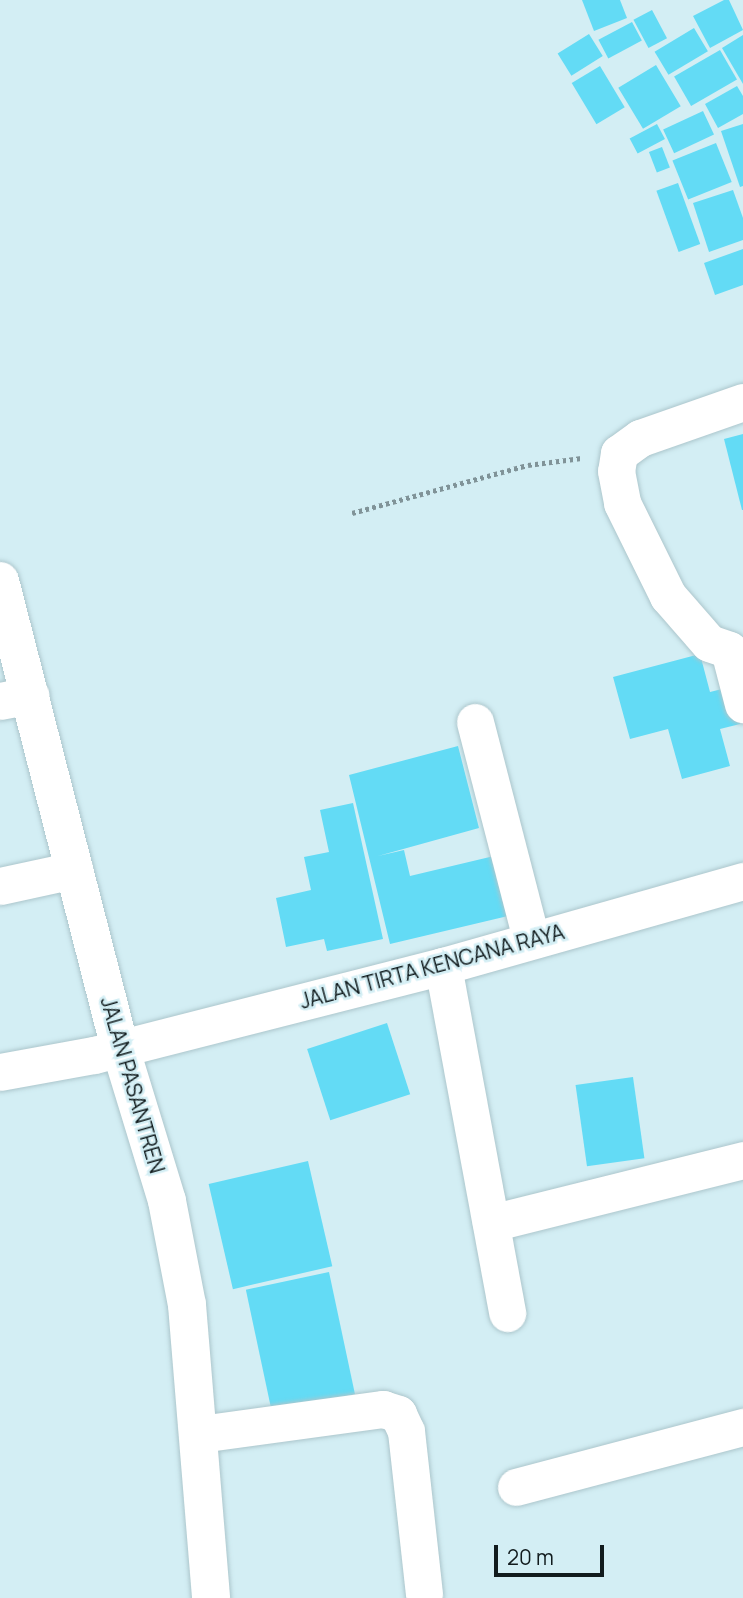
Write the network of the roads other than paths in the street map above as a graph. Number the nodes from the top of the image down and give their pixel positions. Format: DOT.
graph roads {
  1 [pos="743,402"];
  2 [pos="2,598"];
  3 [pos="736,648"];
  4 [pos="15,698"];
  5 [pos="743,704"];
  6 [pos="475,722"];
  7 [pos="74,870"];
  8 [pos="743,881"];
  9 [pos="0,886"];
  10 [pos="531,939"];
  11 [pos="443,966"];
  12 [pos="120,1047"];
  13 [pos="0,1072"];
  14 [pos="743,1160"];
  15 [pos="491,1223"];
  16 [pos="507,1313"];
  17 [pos="743,1427"];
  18 [pos="200,1434"];
  19 [pos="516,1487"];
  20 [pos="424,1594"];
  21 [pos="211,1598"];
  1 -- 3 [label="street"];
  2 -- 4 [label="main road, JALAN PASANTREN"];
  3 -- 5 [label="street"];
  4 -- 7 [label="main road, JALAN PASANTREN"];
  6 -- 10 [label="street"];
  7 -- 9 [label="street"];
  7 -- 12 [label="main road, JALAN PASANTREN"];
  8 -- 10 [label="street, JALAN TIRTA KENCANA RAYA"];
  10 -- 11 [label="street, JALAN TIRTA KENCANA RAYA"];
  11 -- 12 [label="street, JALAN TIRTA KENCANA RAYA"];
  11 -- 15 [label="street"];
  12 -- 13 [label="street, JALAN TIRTA KENCANA RAYA"];
  12 -- 18 [label="main road, JALAN PASANTREN"];
  14 -- 15 [label="street"];
  15 -- 16 [label="street"];
  17 -- 19 [label="street"];
  18 -- 20 [label="street"];
  18 -- 21 [label="main road, JALAN PASANTREN"];
}
